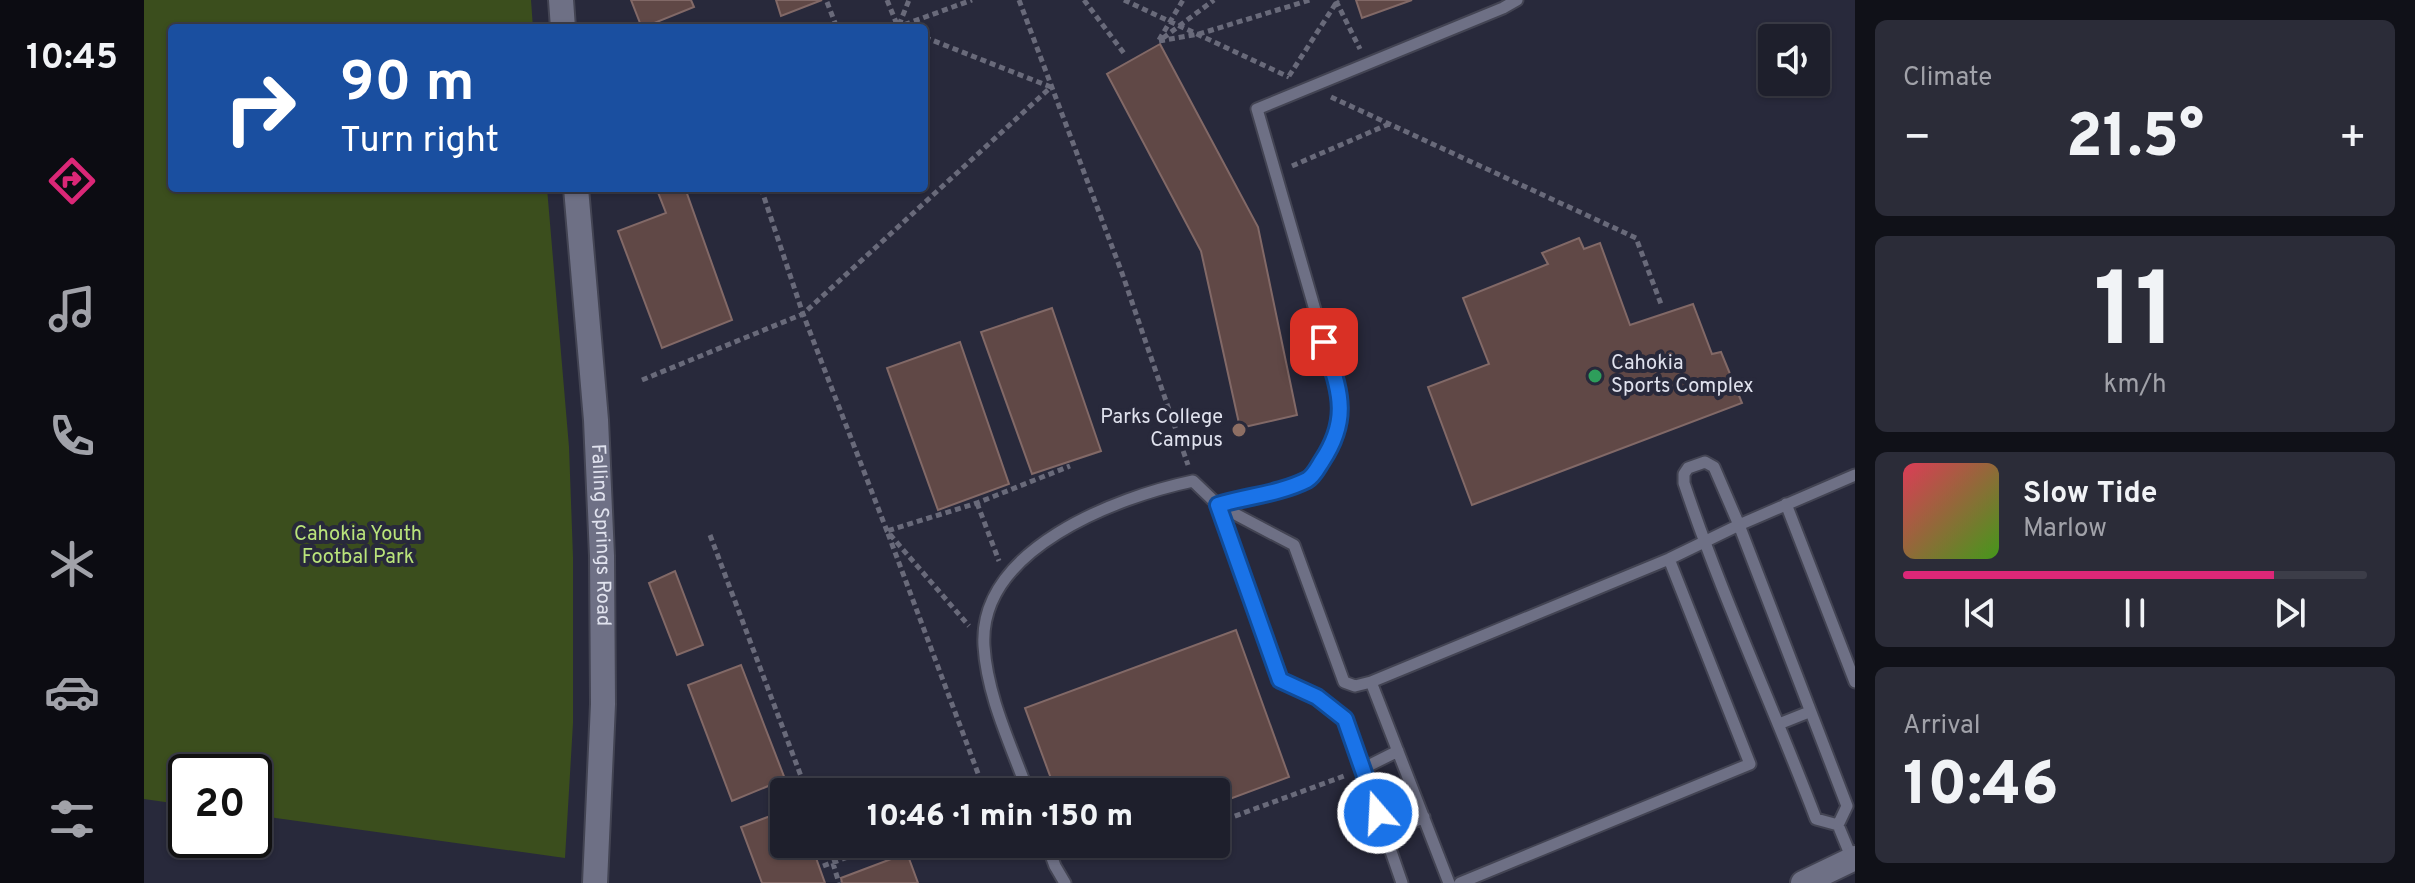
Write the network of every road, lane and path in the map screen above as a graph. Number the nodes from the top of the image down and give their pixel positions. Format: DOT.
graph roads {
  1 [pos="561,0"];
  2 [pos="887,0"];
  3 [pos="909,0"];
  4 [pos="972,0"];
  5 [pos="1019,0"];
  6 [pos="1084,0"];
  7 [pos="1124,0"];
  8 [pos="1183,0"];
  9 [pos="1214,0"];
  10 [pos="1310,0"];
  11 [pos="1517,0"];
  12 [pos="1337,1"];
  13 [pos="827,2"];
  14 [pos="1169,22"];
  15 [pos="563,24"];
  16 [pos="835,24"];
  17 [pos="896,24"];
  18 [pos="900,24"];
  19 [pos="909,24"];
  20 [pos="1181,27"];
  21 [pos="1199,34"];
  22 [pos="928,39"];
  23 [pos="1159,41"];
  24 [pos="1126,56"];
  25 [pos="1367,64"];
  26 [pos="1288,77"];
  27 [pos="1051,87"];
  28 [pos="1308,87"];
  29 [pos="1390,124"];
  30 [pos="1280,171"];
  31 [pos="576,192"];
  32 [pos="762,192"];
  33 [pos="1661,304"];
  34 [pos="803,314"];
  35 [pos="642,380"];
  36 [pos="1070,466"];
  37 [pos="1855,475"];
  38 [pos="1193,481"];
  39 [pos="977,503"];
  40 [pos="1786,504"];
  41 [pos="1218,505"];
  42 [pos="1739,525"];
  43 [pos="887,531"];
  44 [pos="710,535"];
  45 [pos="1703,542"];
  46 [pos="1669,559"];
  47 [pos="1005,578"];
  48 [pos="984,643"];
  49 [pos="1371,682"];
  50 [pos="1855,682"];
  51 [pos="1809,712"];
  52 [pos="1779,724"];
  53 [pos="1398,751"];
  54 [pos="1362,769"];
  55 [pos="802,778"];
  56 [pos="980,778"];
  57 [pos="1023,778"];
  58 [pos="1424,817"];
  59 [pos="1230,818"];
  60 [pos="1838,825"];
  61 [pos="1385,835"];
  62 [pos="832,858"];
  63 [pos="844,858"];
  64 [pos="1052,858"];
  65 [pos="1854,859"];
  66 [pos="833,862"];
  67 [pos="823,866"];
  68 [pos="595,883"];
  69 [pos="839,883"];
  70 [pos="1065,883"];
  71 [pos="1402,883"];
  72 [pos="1449,883"];
  73 [pos="1460,883"];
  74 [pos="1803,883"];
  1 -- 15 [label="street"];
  2 -- 17 [label="path"];
  3 -- 18 [label="path"];
  4 -- 19 [label="path"];
  5 -- 27 [label="path"];
  6 -- 24 [label="path"];
  7 -- 14 [label="path"];
  8 -- 14 [label="path"];
  9 -- 20 [label="path"];
  10 -- 21 [label="path"];
  11 -- 25 [label="lane"];
  12 -- 25 [label="path"];
  12 -- 26 [label="path"];
  13 -- 16 [label="path"];
  14 -- 20 [label="path"];
  14 -- 23 [label="path"];
  20 -- 21 [label="path"];
  20 -- 23 [label="path"];
  21 -- 23 [label="path"];
  21 -- 26 [label="path"];
  22 -- 27 [label="path"];
  25 -- 28 [label="lane"];
  26 -- 28 [label="path"];
  27 -- 34 [label="path"];
  27 -- 38 [label="path"];
  28 -- 29 [label="path"];
  28 -- 41 [label="lane"];
  29 -- 30 [label="path"];
  29 -- 33 [label="path"];
  31 -- 68 [label="street, Falling Springs Road"];
  32 -- 34 [label="path"];
  34 -- 35 [label="path"];
  34 -- 43 [label="path"];
  36 -- 39 [label="path"];
  37 -- 40 [label="lane"];
  38 -- 41 [label="lane"];
  38 -- 47 [label="lane"];
  39 -- 43 [label="path"];
  39 -- 47 [label="path"];
  40 -- 42 [label="lane"];
  40 -- 50 [label="lane"];
  41 -- 49 [label="lane"];
  41 -- 54 [label="lane"];
  42 -- 45 [label="lane"];
  42 -- 45 [label="lane"];
  42 -- 51 [label="lane"];
  43 -- 48 [label="path"];
  43 -- 56 [label="path"];
  44 -- 55 [label="path"];
  45 -- 46 [label="lane"];
  45 -- 52 [label="lane"];
  46 -- 49 [label="lane"];
  46 -- 73 [label="lane"];
  47 -- 48 [label="lane"];
  48 -- 57 [label="lane"];
  49 -- 53 [label="lane"];
  51 -- 52 [label="lane"];
  51 -- 60 [label="lane"];
  52 -- 60 [label="lane"];
  53 -- 54 [label="lane"];
  53 -- 58 [label="lane"];
  54 -- 59 [label="path"];
  54 -- 61 [label="lane"];
  58 -- 61 [label="lane"];
  58 -- 72 [label="lane"];
  60 -- 65 [label="lane"];
  61 -- 71 [label="lane"];
  62 -- 66 [label="path"];
  63 -- 66 [label="path"];
  64 -- 70 [label="lane"];
  65 -- 74 [label="street"];
  66 -- 67 [label="path"];
  66 -- 69 [label="path"];
}
